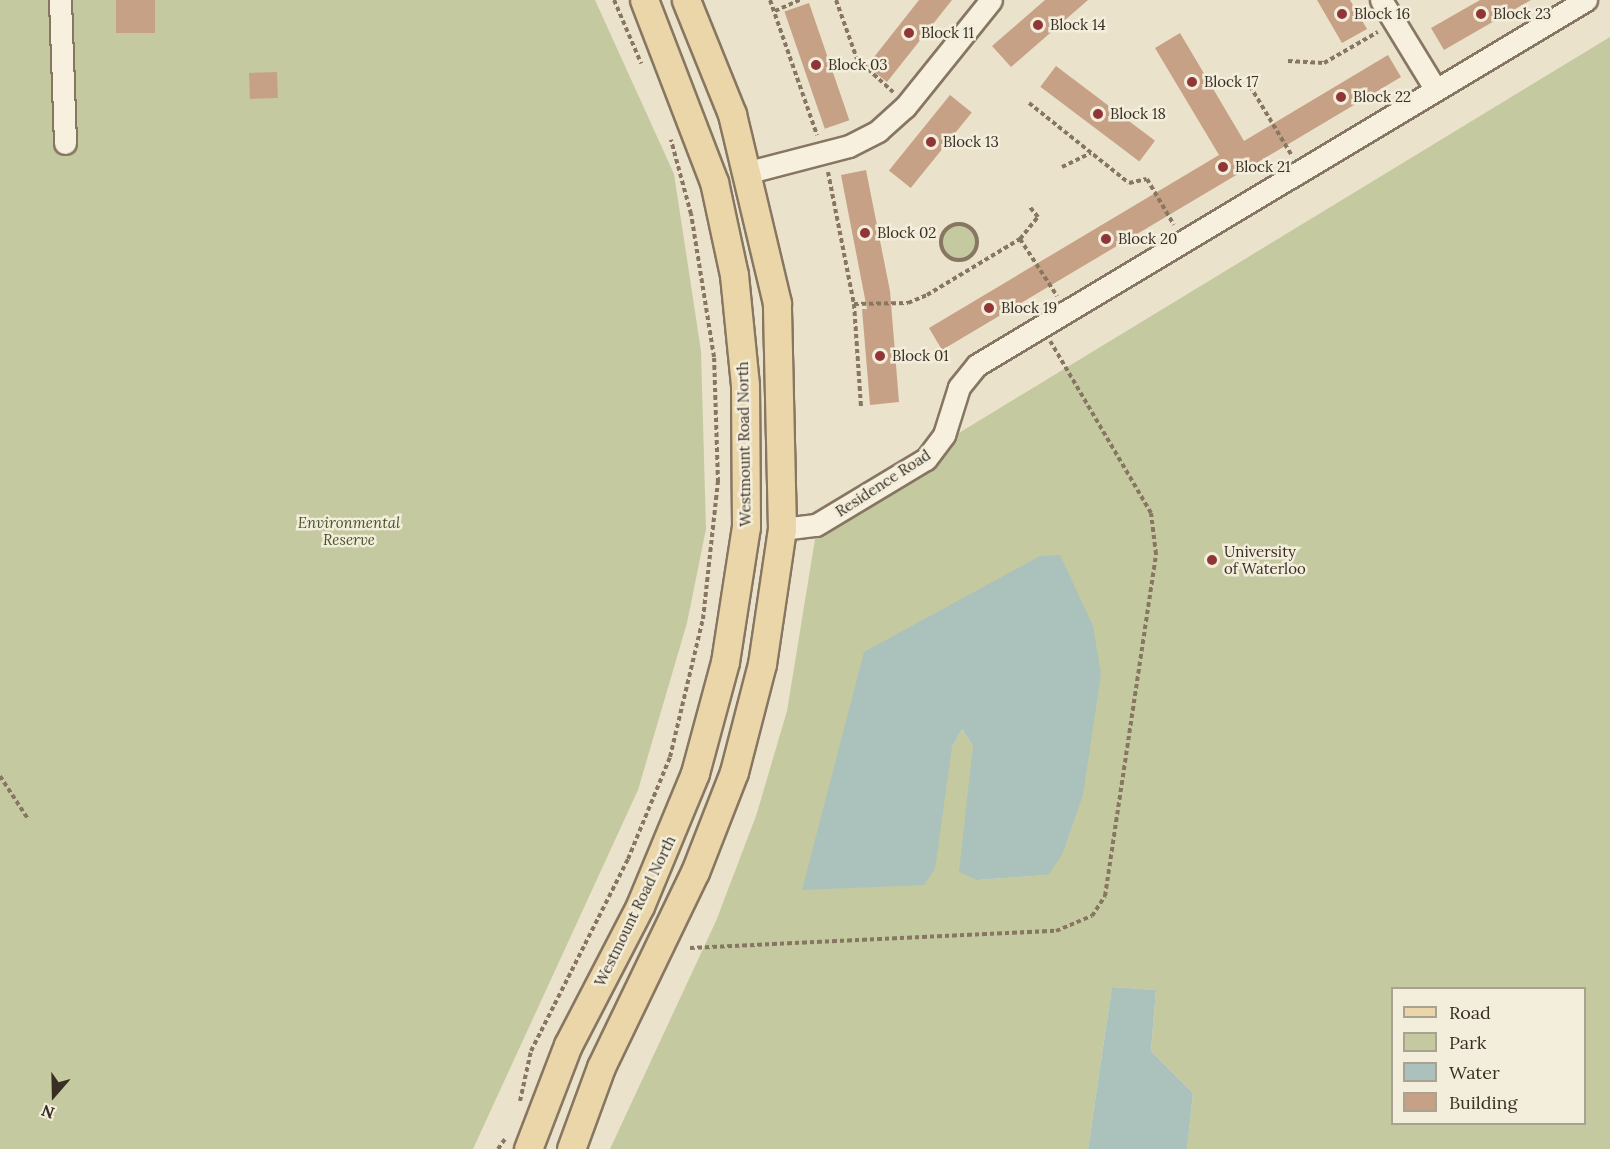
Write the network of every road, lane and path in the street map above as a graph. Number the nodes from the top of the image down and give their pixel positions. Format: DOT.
graph roads {
  1 [pos="60,0"];
  2 [pos="614,0"];
  3 [pos="644,0"];
  4 [pos="686,0"];
  5 [pos="770,0"];
  6 [pos="800,0"];
  7 [pos="836,0"];
  8 [pos="991,0"];
  9 [pos="1381,0"];
  10 [pos="1586,0"];
  11 [pos="775,11"];
  12 [pos="1381,30"];
  13 [pos="1288,61"];
  14 [pos="645,71"];
  15 [pos="1250,86"];
  16 [pos="1436,90"];
  17 [pos="898,97"];
  18 [pos="1029,103"];
  19 [pos="669,134"];
  20 [pos="819,140"];
  21 [pos="65,143"];
  22 [pos="1091,153"];
  23 [pos="1296,161"];
  24 [pos="1062,166"];
  25 [pos="828,169"];
  26 [pos="749,172"];
  27 [pos="1030,207"];
  28 [pos="1020,239"];
  29 [pos="1184,241"];
  30 [pos="966,259"];
  31 [pos="973,267"];
  32 [pos="854,304"];
  33 [pos="1066,312"];
  34 [pos="1041,327"];
  35 [pos="861,408"];
  36 [pos="782,530"];
  37 [pos="0,776"];
  38 [pos="28,819"];
  39 [pos="690,948"];
  40 [pos="518,1113"];
  41 [pos="528,1149"];
  42 [pos="571,1149"];
  1 -- 21 [label="street"];
  2 -- 14 [label="path"];
  3 -- 41 [label="main road, Westmount Road North"];
  4 -- 26 [label="main road"];
  5 -- 11 [label="path"];
  6 -- 11 [label="path"];
  7 -- 17 [label="path"];
  8 -- 26 [label="street"];
  9 -- 16 [label="street"];
  10 -- 16 [label="street, Residence Road"];
  11 -- 20 [label="path"];
  12 -- 13 [label="path"];
  15 -- 23 [label="path"];
  16 -- 29 [label="street, Residence Road"];
  18 -- 22 [label="path"];
  19 -- 40 [label="path"];
  22 -- 24 [label="path"];
  22 -- 29 [label="path"];
  25 -- 32 [label="path"];
  26 -- 36 [label="main road"];
  27 -- 28 [label="path"];
  28 -- 31 [label="path"];
  28 -- 33 [label="path"];
  29 -- 33 [label="street, Residence Road"];
  30 -- 30 [label="path"];
  30 -- 31 [label="path"];
  31 -- 32 [label="path"];
  32 -- 35 [label="path"];
  33 -- 34 [label="street, Residence Road"];
  34 -- 36 [label="street, Residence Road"];
  34 -- 39 [label="path"];
  36 -- 42 [label="main road"];
  37 -- 38 [label="path"];
}
